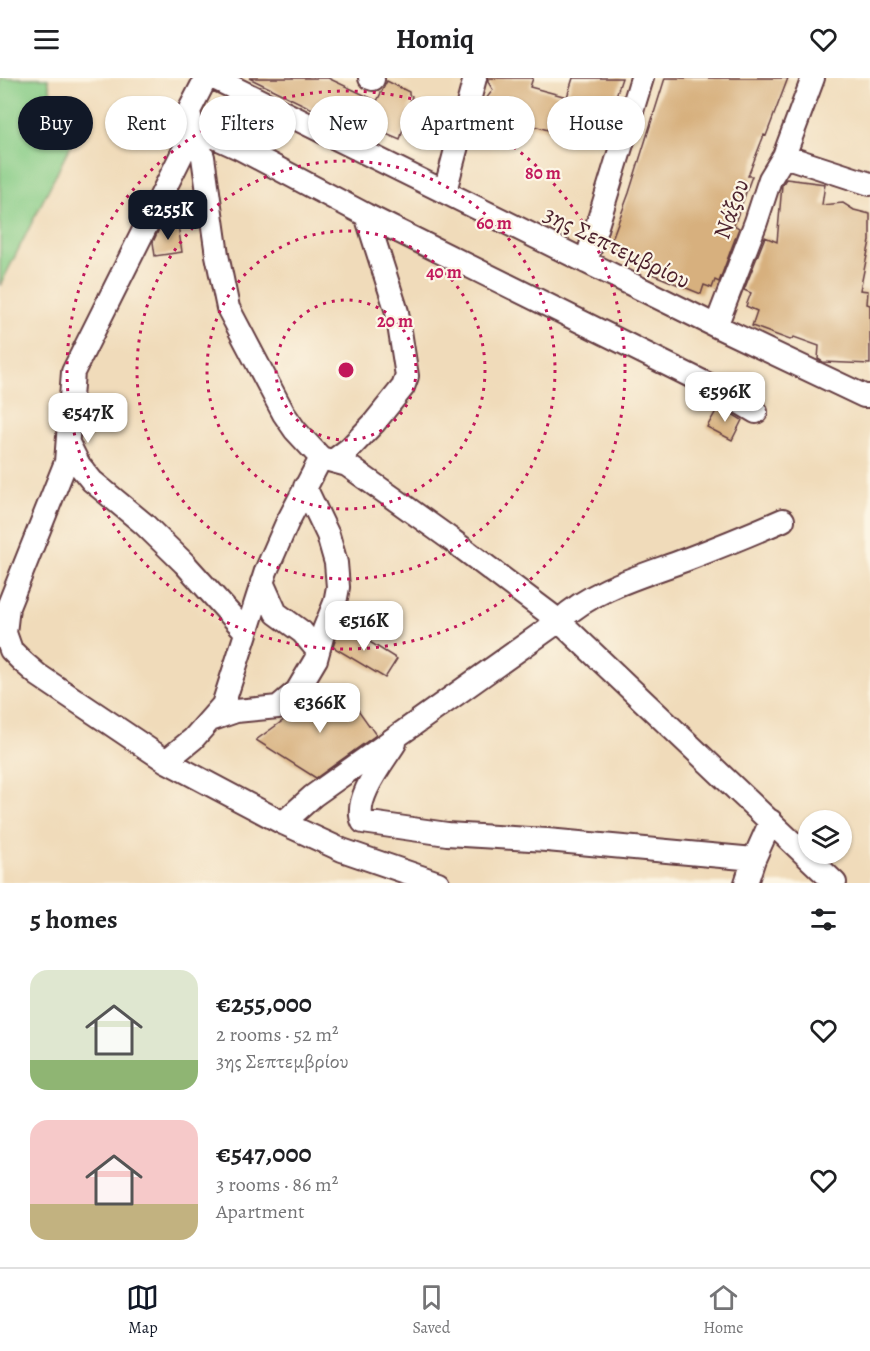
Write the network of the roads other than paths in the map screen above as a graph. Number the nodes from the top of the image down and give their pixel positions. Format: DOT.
graph roads {
  1 [pos="206,78"];
  2 [pos="214,78"];
  3 [pos="475,78"];
  4 [pos="642,78"];
  5 [pos="813,78"];
  6 [pos="193,132"];
  7 [pos="784,156"];
  8 [pos="870,184"];
  9 [pos="445,191"];
  10 [pos="366,215"];
  11 [pos="586,262"];
  12 [pos="716,326"];
  13 [pos="870,396"];
  14 [pos="756,412"];
  15 [pos="68,443"];
  16 [pos="327,459"];
  17 [pos="305,487"];
  18 [pos="783,520"];
  19 [pos="262,582"];
  20 [pos="559,621"];
  21 [pos="246,632"];
  22 [pos="318,651"];
  23 [pos="210,720"];
  24 [pos="402,731"];
  25 [pos="166,760"];
  26 [pos="771,821"];
  27 [pos="283,823"];
  28 [pos="754,859"];
  29 [pos="438,883"];
  30 [pos="746,883"];
  31 [pos="835,883"];
  1 -- 6 [label="street"];
  2 -- 9 [label="street, 3ης Σεπτεμβρίου"];
  3 -- 9 [label="street"];
  4 -- 11 [label="street"];
  5 -- 7 [label="street, Νάξου"];
  6 -- 10 [label="street"];
  6 -- 15 [label="street"];
  6 -- 16 [label="street"];
  7 -- 8 [label="street"];
  7 -- 12 [label="street, Νάξου"];
  9 -- 11 [label="street, 3ης Σεπτεμβρίου"];
  10 -- 14 [label="street"];
  10 -- 16 [label="street"];
  11 -- 12 [label="street, 3ης Σεπτεμβρίου"];
  12 -- 13 [label="street, 3ης Σεπτεμβρίου"];
  15 -- 21 [label="street"];
  15 -- 25 [label="street"];
  16 -- 17 [label="street"];
  16 -- 20 [label="street"];
  17 -- 19 [label="street"];
  17 -- 22 [label="street"];
  18 -- 20 [label="street"];
  19 -- 21 [label="street"];
  19 -- 22 [label="street"];
  20 -- 24 [label="street"];
  20 -- 26 [label="street"];
  21 -- 23 [label="street"];
  22 -- 23 [label="street"];
  23 -- 25 [label="street"];
  24 -- 27 [label="street"];
  24 -- 28 [label="street"];
  25 -- 27 [label="street"];
  26 -- 28 [label="street"];
  26 -- 31 [label="street"];
  27 -- 29 [label="street"];
  28 -- 30 [label="street"];
}
